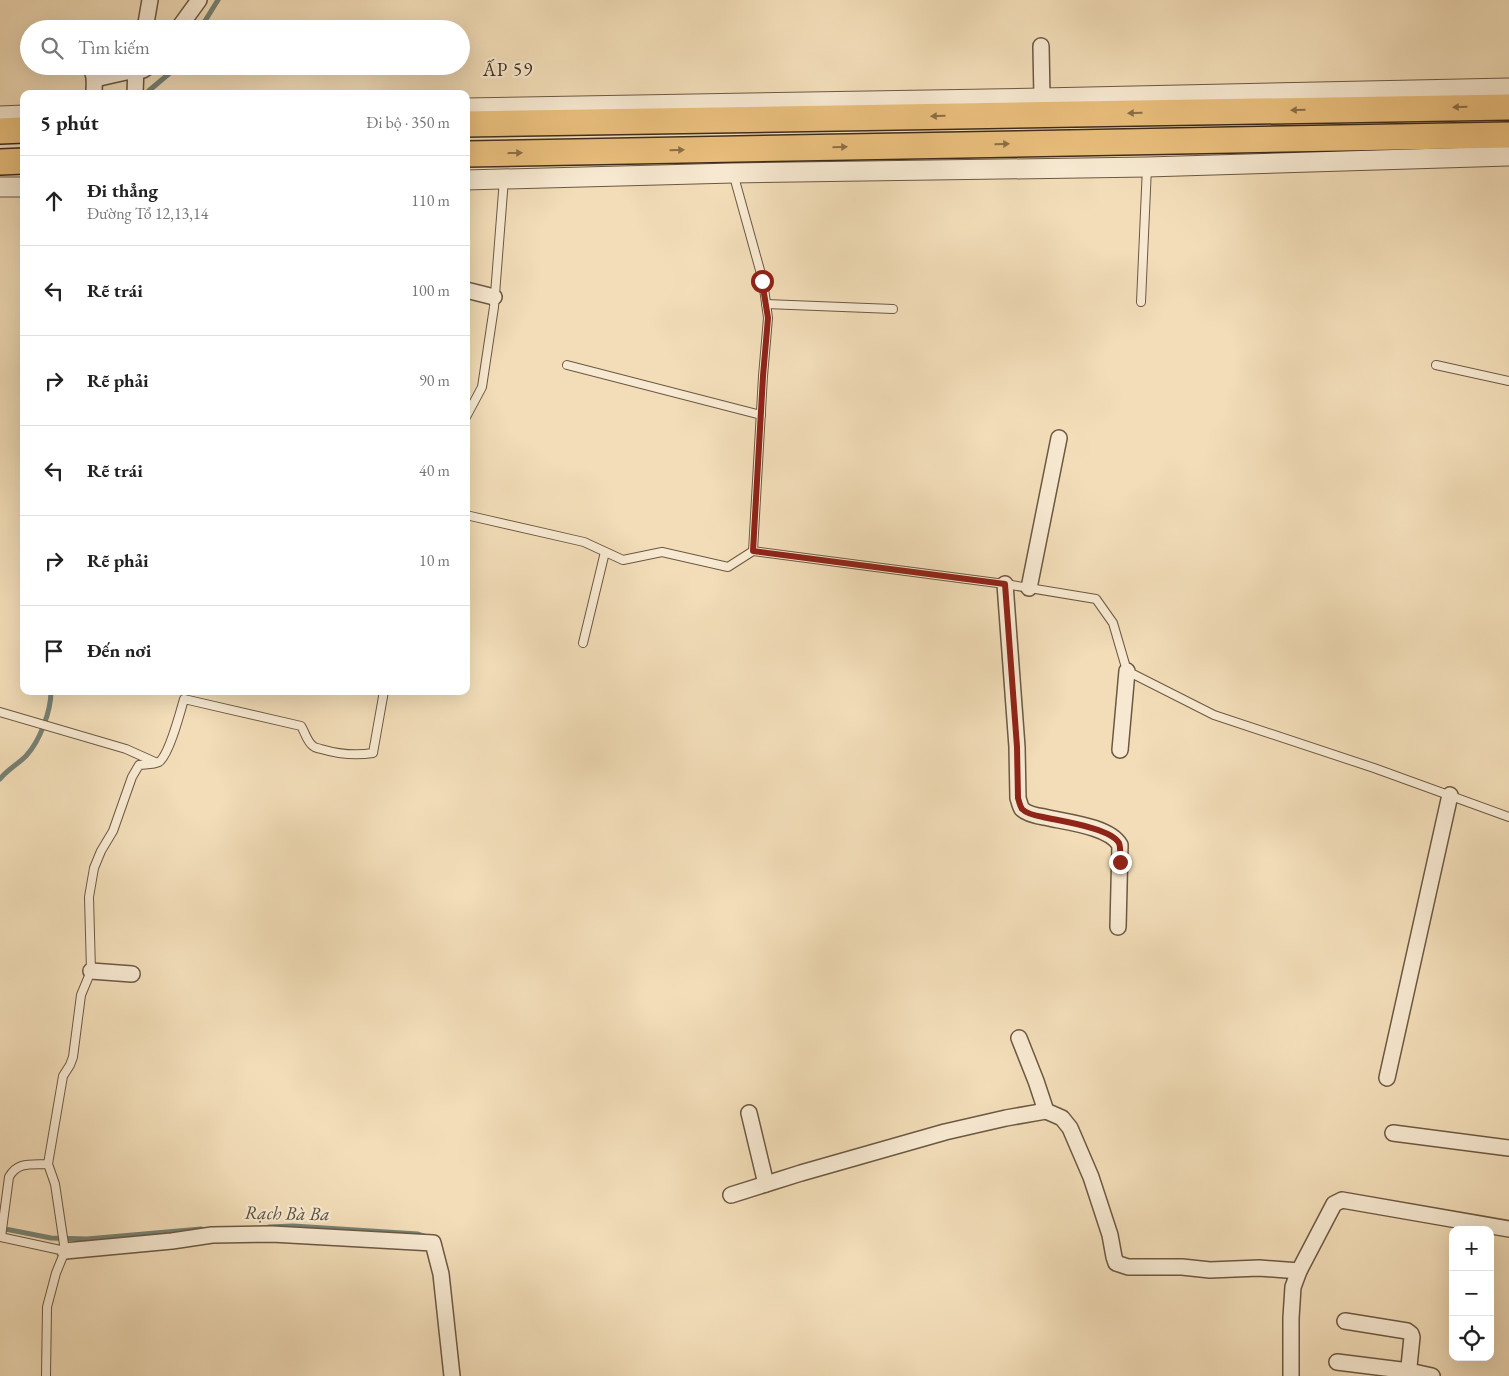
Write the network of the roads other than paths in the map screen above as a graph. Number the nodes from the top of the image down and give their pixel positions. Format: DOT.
graph roads {
  1 [pos="150,0"];
  2 [pos="199,0"];
  3 [pos="147,20"];
  4 [pos="185,20"];
  5 [pos="1041,46"];
  6 [pos="113,75"];
  7 [pos="139,75"];
  8 [pos="93,80"];
  9 [pos="1509,88"];
  10 [pos="136,90"];
  11 [pos="1042,98"];
  12 [pos="1509,107"];
  13 [pos="470,108"];
  14 [pos="20,115"];
  15 [pos="0,116"];
  16 [pos="470,124"];
  17 [pos="20,130"];
  18 [pos="0,131"];
  19 [pos="1509,135"];
  20 [pos="470,154"];
  21 [pos="1509,156"];
  22 [pos="0,162"];
  23 [pos="20,162"];
  24 [pos="1147,167"];
  25 [pos="733,173"];
  26 [pos="504,179"];
  27 [pos="470,180"];
  28 [pos="20,186"];
  29 [pos="0,187"];
  30 [pos="470,291"];
  31 [pos="494,297"];
  32 [pos="1141,302"];
  33 [pos="766,304"];
  34 [pos="893,309"];
  35 [pos="1436,364"];
  36 [pos="567,365"];
  37 [pos="1509,381"];
  38 [pos="470,410"];
  39 [pos="761,415"];
  40 [pos="1059,438"];
  41 [pos="470,517"];
  42 [pos="753,551"];
  43 [pos="605,552"];
  44 [pos="1005,584"];
  45 [pos="1029,588"];
  46 [pos="583,643"];
  47 [pos="1127,671"];
  48 [pos="383,695"];
  49 [pos="0,712"];
  50 [pos="1120,750"];
  51 [pos="156,763"];
  52 [pos="1450,795"];
  53 [pos="1509,817"];
  54 [pos="1118,927"];
  55 [pos="90,971"];
  56 [pos="132,974"];
  57 [pos="1019,1038"];
  58 [pos="1387,1078"];
  59 [pos="1046,1111"];
  60 [pos="749,1113"];
  61 [pos="1393,1133"];
  62 [pos="1509,1148"];
  63 [pos="48,1164"];
  64 [pos="766,1184"];
  65 [pos="731,1195"];
  66 [pos="1509,1229"];
  67 [pos="1,1237"];
  68 [pos="65,1250"];
  69 [pos="1299,1271"];
  70 [pos="1345,1321"];
  71 [pos="1337,1362"];
  72 [pos="1408,1373"];
  73 [pos="46,1376"];
  74 [pos="452,1376"];
  75 [pos="1291,1376"];
  76 [pos="1432,1376"];
  1 -- 3 [label="street"];
  2 -- 4 [label="street"];
  5 -- 11 [label="street"];
  6 -- 8 [label="street"];
  7 -- 10 [label="street"];
  9 -- 11 [label="street"];
  11 -- 13 [label="street"];
  12 -- 16 [label="highway, one-way"];
  14 -- 15 [label="street"];
  17 -- 18 [label="highway"];
  20 -- 19 [label="highway, one-way"];
  21 -- 24 [label="street"];
  22 -- 23 [label="highway"];
  24 -- 25 [label="street"];
  24 -- 32 [label="lane"];
  25 -- 26 [label="street"];
  25 -- 33 [label="lane"];
  26 -- 27 [label="street"];
  26 -- 31 [label="lane"];
  28 -- 29 [label="street"];
  30 -- 31 [label="street"];
  31 -- 38 [label="lane"];
  33 -- 34 [label="lane"];
  33 -- 39 [label="lane"];
  35 -- 37 [label="lane"];
  36 -- 39 [label="lane"];
  39 -- 42 [label="lane"];
  40 -- 45 [label="street"];
  41 -- 43 [label="lane"];
  42 -- 43 [label="lane"];
  42 -- 44 [label="lane"];
  43 -- 46 [label="lane"];
  44 -- 45 [label="lane"];
  44 -- 54 [label="street"];
  45 -- 47 [label="lane"];
  47 -- 50 [label="street"];
  47 -- 52 [label="lane"];
  48 -- 51 [label="lane"];
  49 -- 51 [label="lane"];
  51 -- 55 [label="lane"];
  52 -- 53 [label="lane"];
  52 -- 58 [label="street"];
  55 -- 56 [label="street"];
  55 -- 63 [label="lane"];
  57 -- 59 [label="street"];
  59 -- 64 [label="street"];
  59 -- 69 [label="street"];
  60 -- 64 [label="street"];
  61 -- 62 [label="street"];
  63 -- 67 [label="lane"];
  63 -- 68 [label="lane"];
  64 -- 65 [label="street"];
  66 -- 69 [label="street"];
  67 -- 68 [label="lane"];
  68 -- 73 [label="lane"];
  68 -- 74 [label="street"];
  69 -- 75 [label="street"];
  70 -- 72 [label="street"];
  71 -- 72 [label="street"];
  72 -- 76 [label="street"];
}
